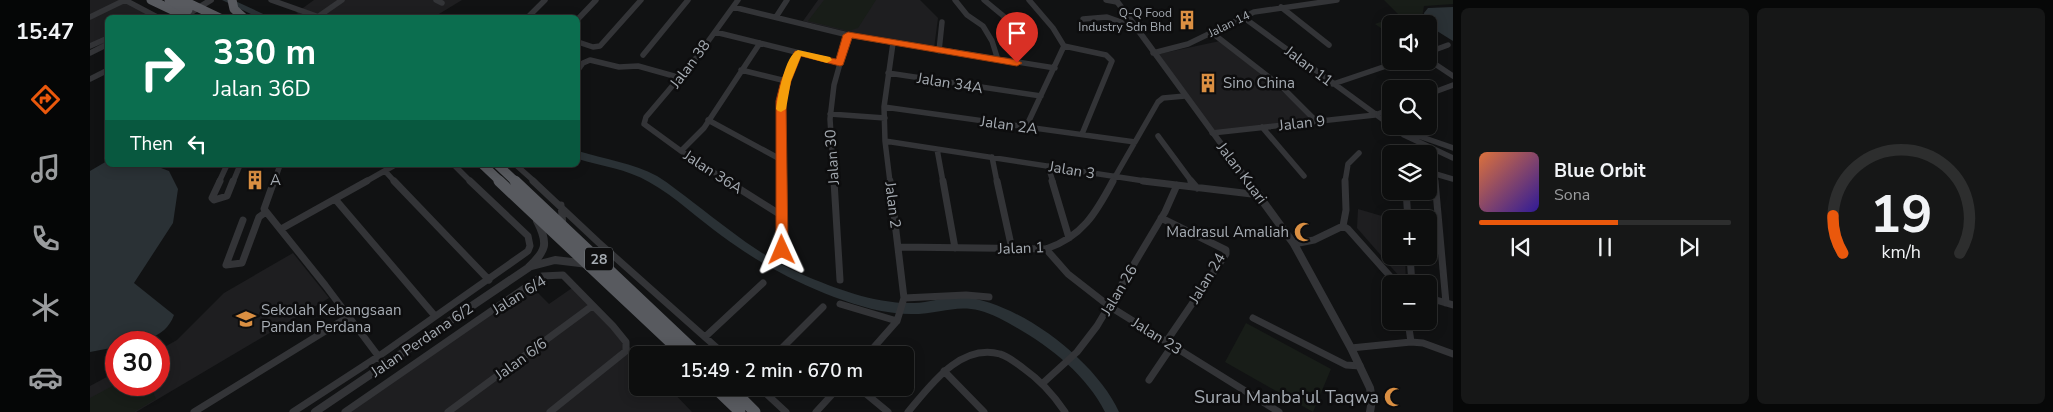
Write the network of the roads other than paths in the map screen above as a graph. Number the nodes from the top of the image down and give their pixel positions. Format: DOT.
graph roads {
  1 [pos="125,0"];
  2 [pos="153,0"];
  3 [pos="169,0"];
  4 [pos="182,0"];
  5 [pos="200,0"];
  6 [pos="232,0"];
  7 [pos="271,0"];
  8 [pos="294,0"];
  9 [pos="342,0"];
  10 [pos="436,0"];
  11 [pos="545,0"];
  12 [pos="596,0"];
  13 [pos="641,0"];
  14 [pos="688,0"];
  15 [pos="738,0"];
  16 [pos="787,0"];
  17 [pos="955,0"];
  18 [pos="984,0"];
  19 [pos="1028,0"];
  20 [pos="1106,0"];
  21 [pos="1337,0"];
  22 [pos="210,1"];
  23 [pos="1116,1"];
  24 [pos="442,3"];
  25 [pos="286,5"];
  26 [pos="733,7"];
  27 [pos="1281,7"];
  28 [pos="153,14"];
  29 [pos="184,15"];
  30 [pos="199,15"];
  31 [pos="214,15"];
  32 [pos="240,15"];
  33 [pos="316,15"];
  34 [pos="323,15"];
  35 [pos="530,15"];
  36 [pos="90,17"];
  37 [pos="580,17"];
  38 [pos="776,17"];
  39 [pos="1243,17"];
  40 [pos="1083,18"];
  41 [pos="942,22"];
  42 [pos="1135,27"];
  43 [pos="1019,29"];
  44 [pos="715,32"];
  45 [pos="1211,32"];
  46 [pos="848,35"];
  47 [pos="105,39"];
  48 [pos="580,43"];
  49 [pos="760,43"];
  50 [pos="893,44"];
  51 [pos="1329,45"];
  52 [pos="1448,45"];
  53 [pos="91,46"];
  54 [pos="105,46"];
  55 [pos="1064,46"];
  56 [pos="1437,49"];
  57 [pos="938,51"];
  58 [pos="90,53"];
  59 [pos="798,53"];
  60 [pos="1153,53"];
  61 [pos="643,55"];
  62 [pos="998,60"];
  63 [pos="840,63"];
  64 [pos="1437,65"];
  65 [pos="580,67"];
  66 [pos="1382,67"];
  67 [pos="1055,68"];
  68 [pos="741,70"];
  69 [pos="105,72"];
  70 [pos="888,73"];
  71 [pos="1453,76"];
  72 [pos="681,78"];
  73 [pos="90,79"];
  74 [pos="786,81"];
  75 [pos="1333,84"];
  76 [pos="1453,85"];
  77 [pos="1437,91"];
  78 [pos="1041,96"];
  79 [pos="1185,96"];
  80 [pos="884,107"];
  81 [pos="1382,112"];
  82 [pos="830,114"];
  83 [pos="1375,115"];
  84 [pos="885,118"];
  85 [pos="708,120"];
  86 [pos="1382,120"];
  87 [pos="1316,121"];
  88 [pos="646,126"];
  89 [pos="1026,127"];
  90 [pos="1262,127"];
  91 [pos="1212,133"];
  92 [pos="1082,134"];
  93 [pos="1404,135"];
  94 [pos="1416,135"];
  95 [pos="1158,136"];
  96 [pos="885,141"];
  97 [pos="1135,142"];
  98 [pos="1453,148"];
  99 [pos="937,149"];
  100 [pos="681,151"];
  101 [pos="1360,153"];
  102 [pos="992,157"];
  103 [pos="1453,158"];
  104 [pos="780,159"];
  105 [pos="1048,166"];
  106 [pos="226,167"];
  107 [pos="239,167"];
  108 [pos="279,167"];
  109 [pos="392,167"];
  110 [pos="456,167"];
  111 [pos="485,167"];
  112 [pos="500,167"];
  113 [pos="518,167"];
  114 [pos="385,171"];
  115 [pos="1437,175"];
  116 [pos="1115,176"];
  117 [pos="1304,176"];
  118 [pos="1453,179"];
  119 [pos="1177,185"];
  120 [pos="1196,188"];
  121 [pos="1260,196"];
  122 [pos="335,199"];
  123 [pos="1435,200"];
  124 [pos="561,205"];
  125 [pos="532,211"];
  126 [pos="268,215"];
  127 [pos="781,215"];
  128 [pos="1161,218"];
  129 [pos="243,220"];
  130 [pos="563,225"];
  131 [pos="1344,226"];
  132 [pos="281,229"];
  133 [pos="1069,238"];
  134 [pos="1294,244"];
  135 [pos="899,248"];
  136 [pos="955,248"];
  137 [pos="1012,249"];
  138 [pos="1046,249"];
  139 [pos="782,250"];
  140 [pos="588,264"];
  141 [pos="528,268"];
  142 [pos="1389,275"];
  143 [pos="489,280"];
  144 [pos="840,280"];
  145 [pos="763,283"];
  146 [pos="989,297"];
  147 [pos="904,300"];
  148 [pos="1437,300"];
  149 [pos="840,304"];
  150 [pos="1450,304"];
  151 [pos="592,306"];
  152 [pos="1109,306"];
  153 [pos="823,307"];
  154 [pos="435,316"];
  155 [pos="348,317"];
  156 [pos="1253,318"];
  157 [pos="898,319"];
  158 [pos="1409,330"];
  159 [pos="705,337"];
  160 [pos="1411,342"];
  161 [pos="1169,344"];
  162 [pos="675,346"];
  163 [pos="690,346"];
  164 [pos="715,346"];
  165 [pos="784,346"];
  166 [pos="874,346"];
  167 [pos="1351,348"];
  168 [pos="1453,354"];
  169 [pos="379,356"];
  170 [pos="385,365"];
  171 [pos="1360,366"];
  172 [pos="944,371"];
  173 [pos="1149,380"];
  174 [pos="1043,382"];
  175 [pos="723,396"];
  176 [pos="739,396"];
  177 [pos="769,396"];
  178 [pos="831,396"];
  179 [pos="869,396"];
  180 [pos="1273,410"];
  181 [pos="194,412"];
  182 [pos="293,412"];
  183 [pos="315,412"];
  184 [pos="345,412"];
  185 [pos="448,412"];
  186 [pos="550,412"];
  187 [pos="740,412"];
  188 [pos="755,412"];
  189 [pos="786,412"];
  190 [pos="816,412"];
  191 [pos="888,412"];
  192 [pos="908,412"];
  193 [pos="984,412"];
  194 [pos="1064,412"];
  195 [pos="1371,412"];
  1 -- 28 [label="street"];
  1 -- 36 [label="street"];
  2 -- 29 [label="highway"];
  3 -- 30 [label="highway, bridge"];
  4 -- 31 [label="highway, bridge"];
  5 -- 29 [label="street"];
  6 -- 32 [label="highway"];
  7 -- 25 [label="street"];
  8 -- 25 [label="street"];
  9 -- 34 [label="street"];
  10 -- 24 [label="street"];
  11 -- 35 [label="street"];
  12 -- 37 [label="street"];
  13 -- 48 [label="street"];
  14 -- 61 [label="street"];
  15 -- 26 [label="street, Jalan 38"];
  16 -- 38 [label="street"];
  17 -- 62 [label="street"];
  18 -- 43 [label="street"];
  19 -- 55 [label="street"];
  20 -- 23 [label="street"];
  21 -- 27 [label="street, Jalan 14"];
  22 -- 29 [label="street"];
  23 -- 42 [label="street, Jalan Kuari"];
  25 -- 33 [label="street"];
  26 -- 38 [label="street"];
  26 -- 44 [label="street, Jalan 38"];
  27 -- 39 [label="street, Jalan 14"];
  27 -- 51 [label="street"];
  38 -- 46 [label="street"];
  39 -- 45 [label="street, Jalan 14"];
  39 -- 75 [label="street, Jalan 11"];
  40 -- 42 [label="street"];
  41 -- 57 [label="street"];
  42 -- 60 [label="street, Jalan Kuari"];
  44 -- 49 [label="street"];
  44 -- 72 [label="street, Jalan 38"];
  45 -- 60 [label="street, Jalan 14"];
  45 -- 87 [label="street"];
  46 -- 50 [label="street"];
  46 -- 63 [label="street, Jalan 30"];
  47 -- 53 [label="street"];
  49 -- 59 [label="street"];
  49 -- 68 [label="street"];
  50 -- 57 [label="street"];
  50 -- 70 [label="street, Jalan 2"];
  52 -- 56 [label="street"];
  54 -- 58 [label="street"];
  55 -- 67 [label="street"];
  55 -- 92 [label="street"];
  57 -- 62 [label="street"];
  59 -- 63 [label="street"];
  59 -- 74 [label="street"];
  60 -- 79 [label="street, Jalan Kuari"];
  62 -- 67 [label="street"];
  63 -- 82 [label="street, Jalan 30"];
  64 -- 71 [label="street"];
  65 -- 72 [label="street"];
  66 -- 75 [label="street"];
  67 -- 78 [label="street"];
  68 -- 74 [label="street"];
  68 -- 85 [label="street"];
  69 -- 73 [label="street"];
  70 -- 78 [label="street, Jalan 34A"];
  70 -- 80 [label="street, Jalan 2"];
  72 -- 88 [label="street, Jalan 38"];
  74 -- 104 [label="street"];
  75 -- 83 [label="street, Jalan 11"];
  76 -- 77 [label="street"];
  78 -- 89 [label="street"];
  79 -- 91 [label="street, Jalan Kuari"];
  79 -- 97 [label="street, Jalan 1"];
  80 -- 84 [label="street, Jalan 2"];
  80 -- 89 [label="street, Jalan 2A"];
  81 -- 83 [label="street, Jalan 9"];
  82 -- 84 [label="street"];
  82 -- 144 [label="street, Jalan 30"];
  83 -- 86 [label="street, Jalan 11"];
  83 -- 87 [label="street, Jalan 9"];
  84 -- 96 [label="street, Jalan 2"];
  85 -- 100 [label="street"];
  85 -- 104 [label="street"];
  87 -- 90 [label="street, Jalan 9"];
  88 -- 100 [label="street, Jalan 36A"];
  89 -- 92 [label="street, Jalan 2A"];
  90 -- 91 [label="street, Jalan 9"];
  90 -- 117 [label="street"];
  91 -- 121 [label="street, Jalan Kuari"];
  92 -- 97 [label="street, Jalan 2A"];
  93 -- 103 [label="street, Jalan 11"];
  94 -- 98 [label="street"];
  95 -- 120 [label="street"];
  96 -- 99 [label="street, Jalan 3"];
  96 -- 135 [label="street, Jalan 2"];
  97 -- 116 [label="street, Jalan 1"];
  99 -- 102 [label="street, Jalan 3"];
  99 -- 136 [label="street"];
  100 -- 127 [label="street, Jalan 36A"];
  101 -- 131 [label="street"];
  102 -- 105 [label="street, Jalan 3"];
  102 -- 137 [label="street"];
  104 -- 127 [label="street"];
  105 -- 116 [label="street, Jalan 3"];
  105 -- 133 [label="street"];
  106 -- 107 [label="street"];
  108 -- 126 [label="street"];
  109 -- 114 [label="street"];
  110 -- 143 [label="street"];
  111 -- 125 [label="highway, 28"];
  112 -- 130 [label="highway, 28"];
  113 -- 124 [label="street"];
  114 -- 122 [label="street"];
  114 -- 143 [label="street"];
  115 -- 118 [label="street"];
  116 -- 119 [label="street, Jalan 3"];
  116 -- 133 [label="street, Jalan 1"];
  119 -- 120 [label="street, Jalan 3"];
  119 -- 128 [label="street, Jalan 26"];
  120 -- 121 [label="street, Jalan 3"];
  121 -- 134 [label="street, Jalan Kuari"];
  122 -- 132 [label="street"];
  122 -- 154 [label="street"];
  123 -- 150 [label="street"];
  124 -- 130 [label="street"];
  124 -- 159 [label="street"];
  125 -- 140 [label="highway, 28"];
  125 -- 141 [label="street, Jalan Perdana 6/2"];
  126 -- 129 [label="street"];
  126 -- 132 [label="street"];
  127 -- 139 [label="street"];
  128 -- 152 [label="street, Jalan 26"];
  128 -- 161 [label="street, Jalan 24"];
  130 -- 163 [label="highway, 28"];
  131 -- 134 [label="street"];
  131 -- 142 [label="street"];
  132 -- 155 [label="street"];
  133 -- 138 [label="street, Jalan 1"];
  134 -- 167 [label="street, Jalan Kuari"];
  135 -- 136 [label="street, Jalan 1"];
  135 -- 147 [label="street, Jalan 2"];
  136 -- 137 [label="street, Jalan 1"];
  137 -- 138 [label="street, Jalan 1"];
  138 -- 152 [label="street, Jalan 23"];
  140 -- 141 [label="street, Jalan Perdana 6/2"];
  140 -- 162 [label="highway, 28"];
  141 -- 170 [label="street, Jalan Perdana 6/2"];
  143 -- 154 [label="street"];
  145 -- 159 [label="street"];
  146 -- 147 [label="street"];
  147 -- 157 [label="street, Jalan 2"];
  148 -- 150 [label="street"];
  149 -- 157 [label="street"];
  151 -- 184 [label="street, Jalan 6/4"];
  151 -- 185 [label="street, Jalan 6/6"];
  151 -- 186 [label="street, Jalan 6/4"];
  152 -- 161 [label="street, Jalan 23"];
  152 -- 174 [label="street, Jalan 26"];
  153 -- 165 [label="street"];
  154 -- 169 [label="street"];
  155 -- 169 [label="street"];
  155 -- 181 [label="street"];
  156 -- 171 [label="street"];
  157 -- 166 [label="street, Jalan 2"];
  158 -- 160 [label="street"];
  159 -- 164 [label="street"];
  160 -- 167 [label="street"];
  160 -- 168 [label="street"];
  161 -- 173 [label="street"];
  161 -- 180 [label="street, Jalan 23"];
  167 -- 171 [label="street, Jalan Kuari"];
  169 -- 170 [label="street"];
  169 -- 182 [label="street"];
  170 -- 183 [label="street, Jalan Perdana 6/2"];
  171 -- 195 [label="street, Jalan Kuari"];
  172 -- 174 [label="street"];
  172 -- 192 [label="street"];
  172 -- 193 [label="street"];
  174 -- 194 [label="street"];
  175 -- 187 [label="highway"];
  176 -- 188 [label="highway"];
  177 -- 189 [label="street"];
  178 -- 190 [label="street"];
  179 -- 191 [label="street"];
}
